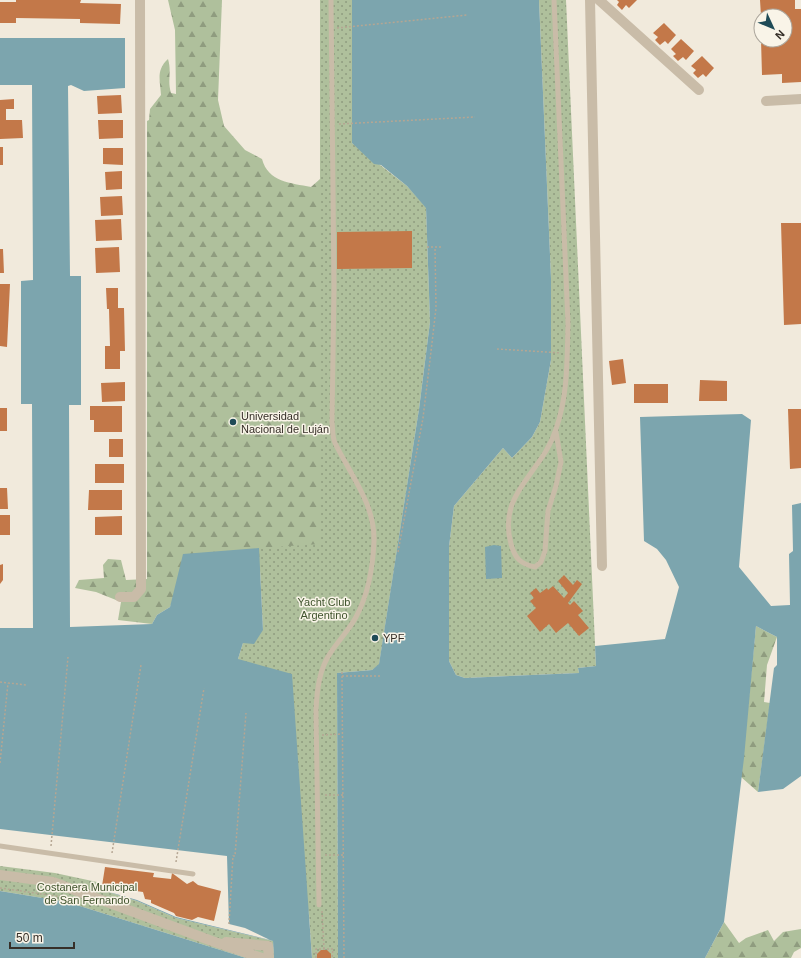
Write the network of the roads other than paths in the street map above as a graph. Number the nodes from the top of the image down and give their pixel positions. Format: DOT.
graph roads {
  1 [pos="140,0"];
  2 [pos="331,0"];
  3 [pos="554,0"];
  4 [pos="590,0"];
  5 [pos="599,0"];
  6 [pos="699,90"];
  7 [pos="801,99"];
  8 [pos="766,101"];
  9 [pos="556,432"];
  10 [pos="602,566"];
  11 [pos="120,597"];
  12 [pos="0,846"];
  13 [pos="193,874"];
  14 [pos="0,875"];
  15 [pos="319,905"];
  16 [pos="206,939"];
  17 [pos="262,958"];
  18 [pos="269,958"];
  1 -- 11 [label="street"];
  2 -- 15 [label="lane"];
  3 -- 9 [label="lane"];
  4 -- 10 [label="street"];
  5 -- 6 [label="street"];
  7 -- 8 [label="street"];
  9 -- 9 [label="lane"];
  12 -- 13 [label="lane"];
  14 -- 16 [label="street"];
  16 -- 17 [label="street"];
  16 -- 18 [label="street"];
}
